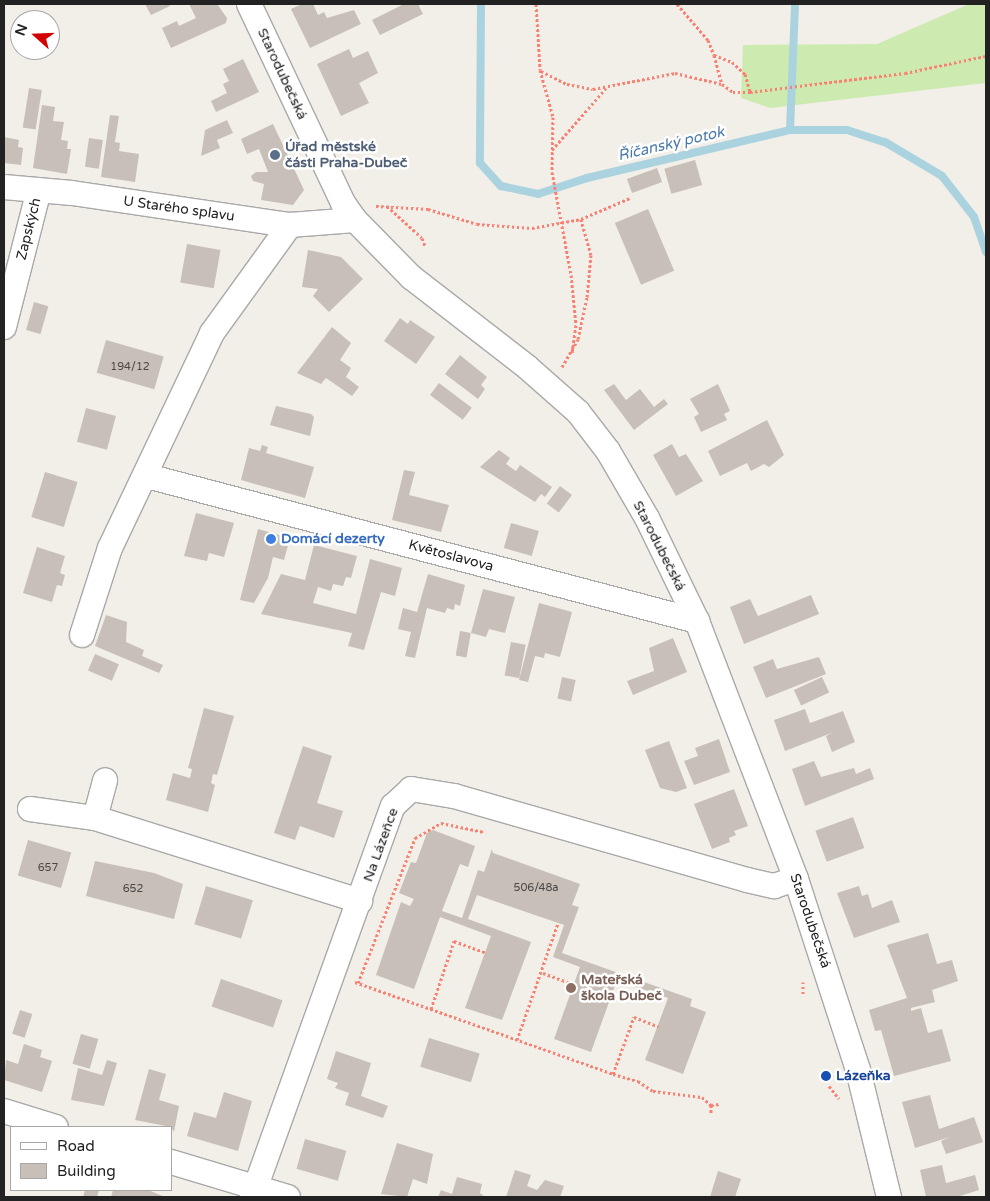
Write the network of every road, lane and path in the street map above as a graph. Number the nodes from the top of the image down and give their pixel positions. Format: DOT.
graph roads {
  1 [pos="249,4"];
  2 [pos="536,4"];
  3 [pos="677,4"];
  4 [pos="714,55"];
  5 [pos="986,56"];
  6 [pos="540,70"];
  7 [pos="722,84"];
  8 [pos="606,87"];
  9 [pos="750,92"];
  10 [pos="552,150"];
  11 [pos="4,187"];
  12 [pos="39,190"];
  13 [pos="630,198"];
  14 [pos="581,219"];
  15 [pos="355,220"];
  16 [pos="561,220"];
  17 [pos="290,225"];
  18 [pos="425,246"];
  19 [pos="4,327"];
  20 [pos="572,354"];
  21 [pos="547,384"];
  22 [pos="147,476"];
  23 [pos="698,621"];
  24 [pos="82,634"];
  25 [pos="105,780"];
  26 [pos="30,808"];
  27 [pos="95,818"];
  28 [pos="484,832"];
  29 [pos="796,879"];
  30 [pos="360,901"];
  31 [pos="558,923"];
  32 [pos="485,952"];
  33 [pos="543,973"];
  34 [pos="350,981"];
  35 [pos="358,983"];
  36 [pos="574,984"];
  37 [pos="431,1009"];
  38 [pos="658,1026"];
  39 [pos="517,1040"];
  40 [pos="613,1074"];
  41 [pos="719,1104"];
  42 [pos="710,1105"];
  43 [pos="4,1112"];
  44 [pos="711,1112"];
  45 [pos="53,1126"];
  46 [pos="172,1162"];
  47 [pos="254,1192"];
  48 [pos="288,1197"];
  49 [pos="890,1197"];
  1 -- 15 [label="street, Starodubečská"];
  2 -- 6 [label="path"];
  3 -- 4 [label="path"];
  4 -- 7 [label="path"];
  4 -- 9 [label="path"];
  5 -- 9 [label="path"];
  6 -- 8 [label="path"];
  6 -- 10 [label="path"];
  7 -- 8 [label="path"];
  7 -- 9 [label="path"];
  8 -- 10 [label="path"];
  10 -- 16 [label="path"];
  11 -- 12 [label="street, U Starého splavu"];
  12 -- 17 [label="street, U Starého splavu"];
  12 -- 19 [label="street, Zapských"];
  13 -- 14 [label="path"];
  14 -- 16 [label="path"];
  14 -- 20 [label="path"];
  15 -- 17 [label="street, U Starého splavu"];
  15 -- 21 [label="street, Starodubečská"];
  16 -- 18 [label="path"];
  16 -- 20 [label="path"];
  17 -- 22 [label="street"];
  20 -- 21 [label="path"];
  21 -- 23 [label="street, Starodubečská"];
  22 -- 23 [label="street, Květoslavova"];
  22 -- 24 [label="street"];
  23 -- 29 [label="street, Starodubečská"];
  25 -- 27 [label="street"];
  26 -- 27 [label="street"];
  27 -- 30 [label="street"];
  28 -- 35 [label="path"];
  29 -- 30 [label="street, Na Lázeňce"];
  29 -- 49 [label="street, Starodubečská"];
  30 -- 47 [label="street, Na Lázeňce"];
  31 -- 33 [label="path"];
  32 -- 37 [label="path"];
  33 -- 36 [label="path"];
  33 -- 39 [label="path"];
  34 -- 35 [label="path"];
  35 -- 37 [label="path"];
  37 -- 39 [label="path"];
  38 -- 40 [label="path"];
  39 -- 40 [label="path"];
  40 -- 42 [label="path"];
  41 -- 42 [label="path"];
  42 -- 44 [label="path"];
  43 -- 45 [label="street"];
  46 -- 47 [label="street"];
  47 -- 48 [label="street"];
}
